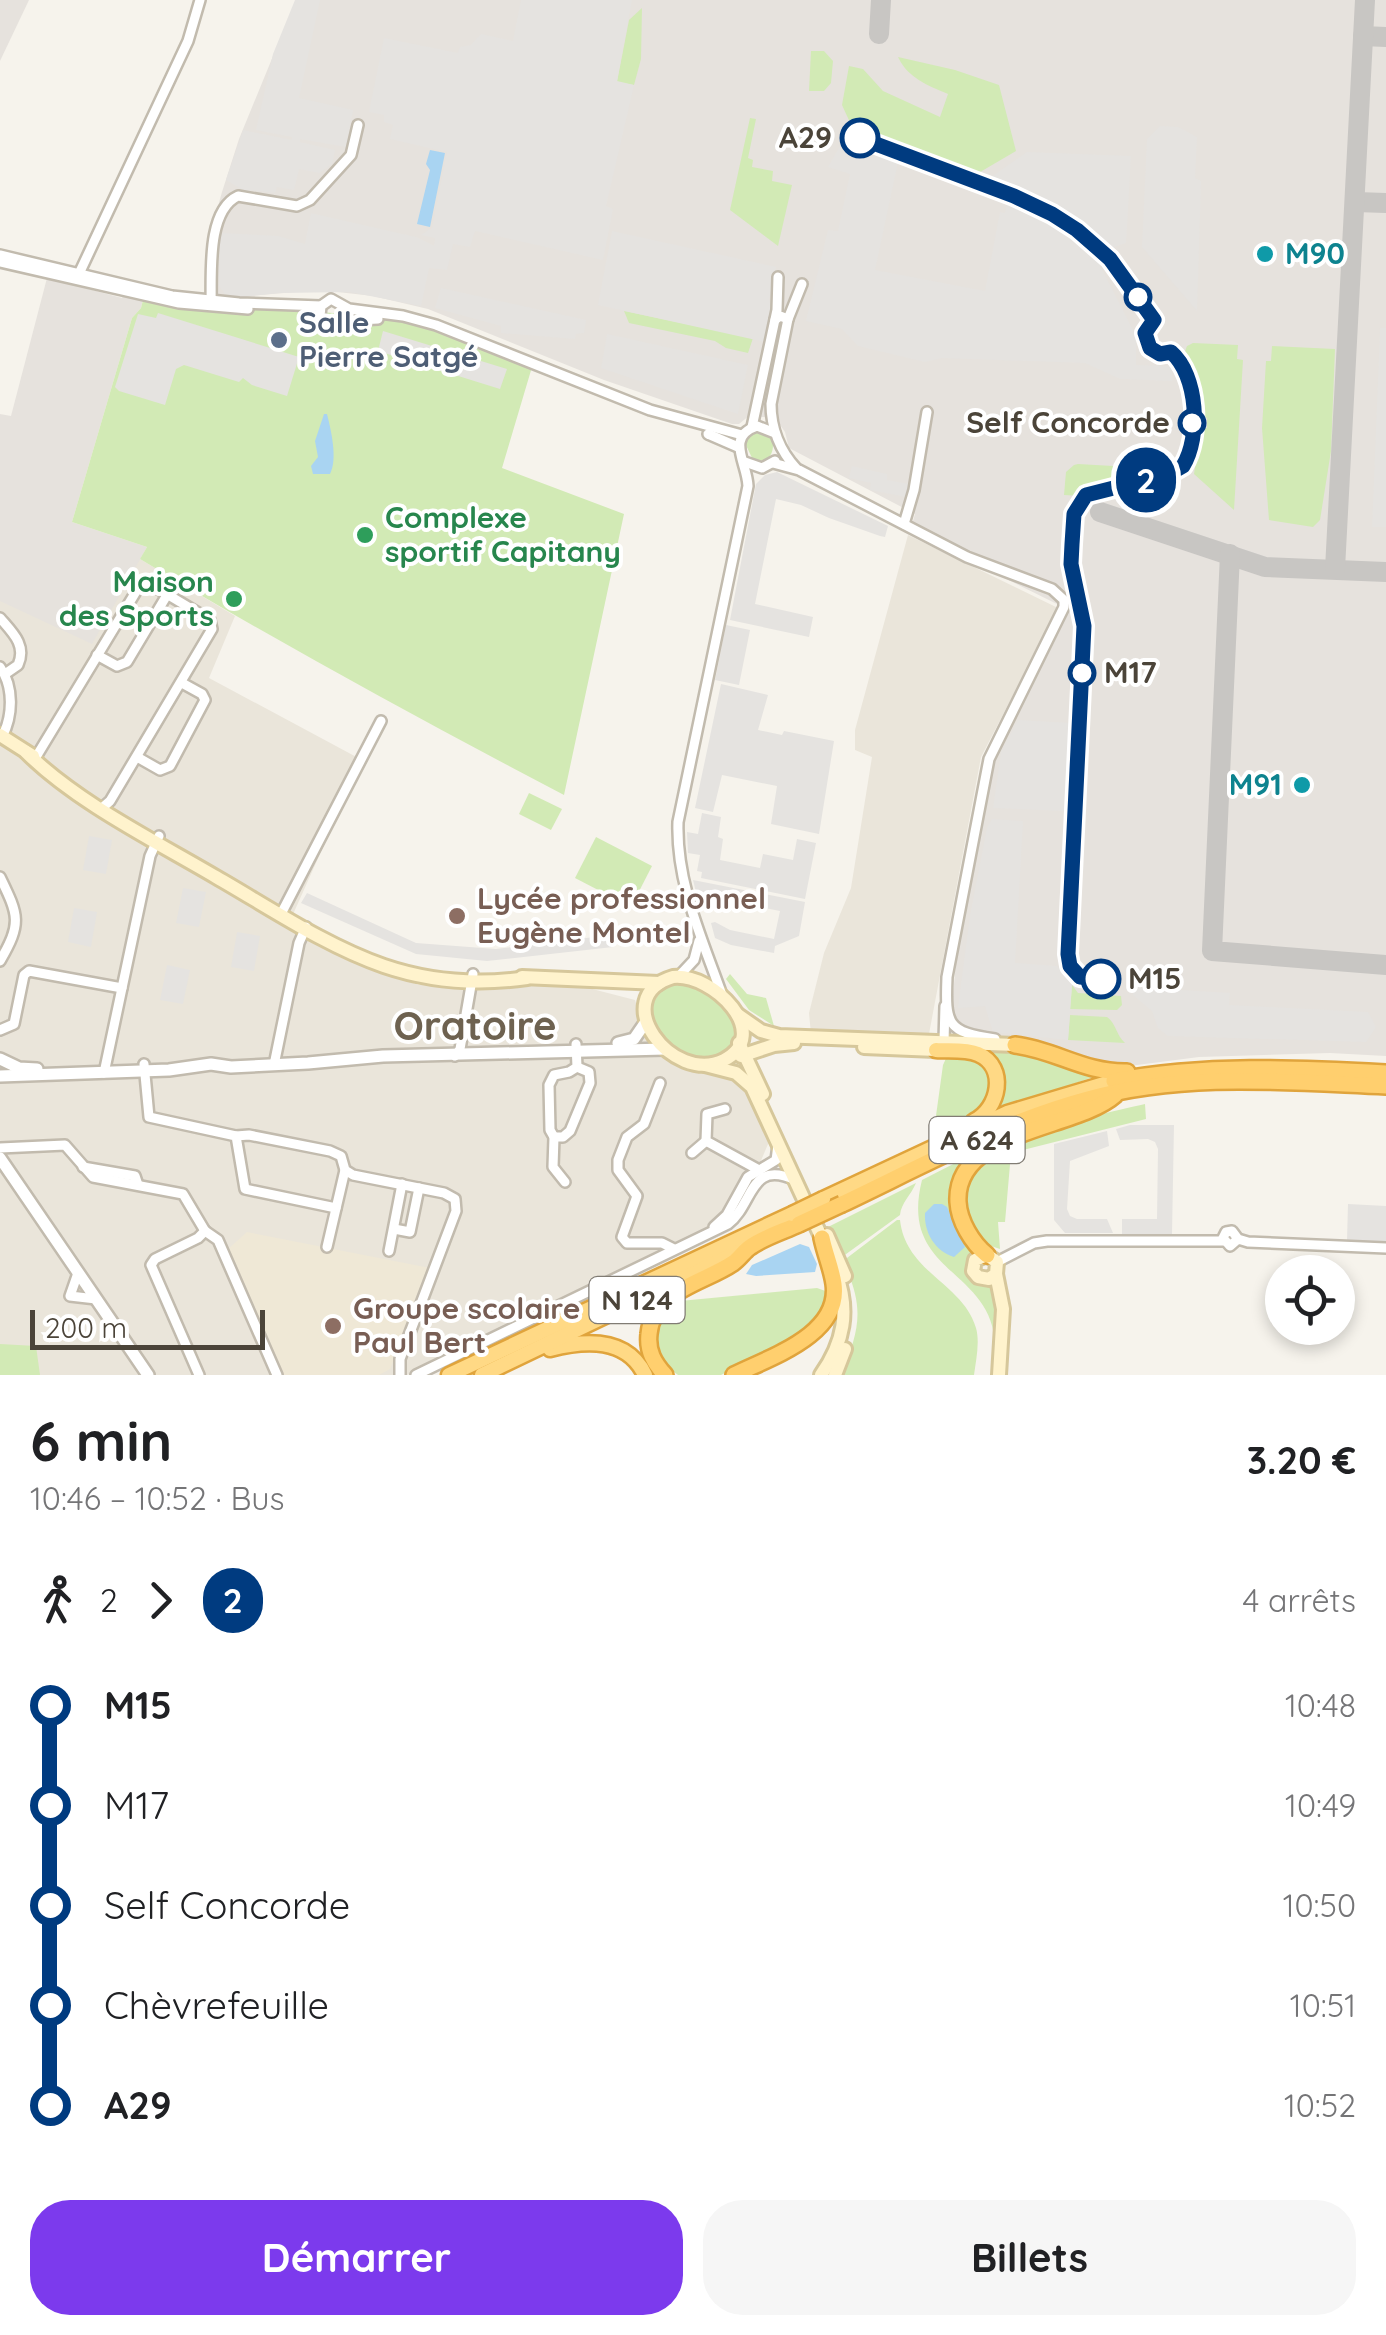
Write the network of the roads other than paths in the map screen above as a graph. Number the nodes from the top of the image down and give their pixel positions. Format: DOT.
graph roads {
  1 [pos="200,0"];
  2 [pos="358,125"];
  3 [pos="0,259"];
  4 [pos="77,277"];
  5 [pos="778,277"];
  6 [pos="802,284"];
  7 [pos="776,294"];
  8 [pos="799,295"];
  9 [pos="211,304"];
  10 [pos="343,307"];
  11 [pos="320,311"];
  12 [pos="776,315"];
  13 [pos="789,316"];
  14 [pos="341,321"];
  15 [pos="927,411"];
  16 [pos="752,427"];
  17 [pos="775,433"];
  18 [pos="742,435"];
  19 [pos="780,446"];
  20 [pos="738,447"];
  21 [pos="742,461"];
  22 [pos="773,464"];
  23 [pos="762,468"];
  24 [pos="798,470"];
  25 [pos="748,486"];
  26 [pos="904,524"];
  27 [pos="168,595"];
  28 [pos="0,618"];
  29 [pos="96,655"];
  30 [pos="2,671"];
  31 [pos="182,683"];
  32 [pos="381,721"];
  33 [pos="1,736"];
  34 [pos="31,755"];
  35 [pos="136,757"];
  36 [pos="105,806"];
  37 [pos="158,839"];
  38 [pos="0,877"];
  39 [pos="281,914"];
  40 [pos="306,927"];
  41 [pos="699,934"];
  42 [pos="709,961"];
  43 [pos="0,962"];
  44 [pos="690,966"];
  45 [pos="679,976"];
  46 [pos="473,978"];
  47 [pos="615,982"];
  48 [pos="659,983"];
  49 [pos="122,988"];
  50 [pos="946,994"];
  51 [pos="722,995"];
  52 [pos="738,1015"];
  53 [pos="645,1016"];
  54 [pos="0,1030"];
  55 [pos="936,1044"];
  56 [pos="774,1045"];
  57 [pos="1015,1045"];
  58 [pos="576,1048"];
  59 [pos="665,1048"];
  60 [pos="742,1049"];
  61 [pos="457,1052"];
  62 [pos="0,1059"];
  63 [pos="275,1061"];
  64 [pos="705,1065"];
  65 [pos="577,1066"];
  66 [pos="144,1067"];
  67 [pos="1246,1068"];
  68 [pos="105,1069"];
  69 [pos="1386,1072"];
  70 [pos="0,1076"];
  71 [pos="758,1082"];
  72 [pos="660,1083"];
  73 [pos="1386,1086"];
  74 [pos="1116,1087"];
  75 [pos="764,1102"];
  76 [pos="725,1109"];
  77 [pos="236,1136"];
  78 [pos="554,1137"];
  79 [pos="954,1137"];
  80 [pos="778,1140"];
  81 [pos="706,1141"];
  82 [pos="0,1148"];
  83 [pos="692,1152"];
  84 [pos="0,1158"];
  85 [pos="345,1170"];
  86 [pos="761,1173"];
  87 [pos="795,1180"];
  88 [pos="564,1182"];
  89 [pos="402,1184"];
  90 [pos="419,1188"];
  91 [pos="336,1208"];
  92 [pos="796,1219"];
  93 [pos="394,1229"];
  94 [pos="205,1232"];
  95 [pos="822,1238"];
  96 [pos="750,1246"];
  97 [pos="327,1248"];
  98 [pos="1386,1248"];
  99 [pos="674,1249"];
  100 [pos="389,1250"];
  101 [pos="993,1264"];
  102 [pos="78,1273"];
  103 [pos="70,1296"];
  104 [pos="97,1299"];
  105 [pos="59,1304"];
  106 [pos="525,1356"];
  107 [pos="148,1375"];
  108 [pos="199,1375"];
  109 [pos="277,1375"];
  110 [pos="400,1375"];
  111 [pos="416,1375"];
  112 [pos="449,1375"];
  113 [pos="482,1375"];
  114 [pos="645,1375"];
  115 [pos="666,1375"];
  116 [pos="734,1375"];
  117 [pos="821,1375"];
  118 [pos="836,1375"];
  119 [pos="999,1375"];
  1 -- 4 [label="street"];
  2 -- 9 [label="street"];
  3 -- 4 [label="street"];
  4 -- 9 [label="street"];
  5 -- 7 [label="street"];
  6 -- 8 [label="street"];
  7 -- 8 [label="street"];
  7 -- 12 [label="street"];
  8 -- 13 [label="street"];
  9 -- 11 [label="street"];
  10 -- 11 [label="street"];
  10 -- 14 [label="street"];
  10 -- 18 [label="street"];
  11 -- 14 [label="street"];
  12 -- 13 [label="street"];
  12 -- 16 [label="street"];
  13 -- 17 [label="street"];
  14 -- 20 [label="street"];
  15 -- 26 [label="street"];
  16 -- 17 [label="street"];
  16 -- 18 [label="street"];
  17 -- 19 [label="street"];
  18 -- 20 [label="street"];
  19 -- 22 [label="street"];
  19 -- 24 [label="street"];
  20 -- 21 [label="street"];
  21 -- 23 [label="street"];
  21 -- 25 [label="street"];
  22 -- 23 [label="street"];
  22 -- 24 [label="street"];
  23 -- 25 [label="street"];
  24 -- 26 [label="street"];
  25 -- 41 [label="street"];
  26 -- 50 [label="street"];
  27 -- 29 [label="street"];
  27 -- 29 [label="street"];
  27 -- 31 [label="street"];
  28 -- 30 [label="street"];
  29 -- 34 [label="street"];
  30 -- 33 [label="street"];
  31 -- 35 [label="street"];
  31 -- 35 [label="street"];
  32 -- 39 [label="street"];
  33 -- 34 [label="main road"];
  34 -- 36 [label="main road"];
  35 -- 36 [label="street"];
  36 -- 37 [label="main road"];
  37 -- 39 [label="main road"];
  37 -- 49 [label="street"];
  38 -- 43 [label="street"];
  39 -- 40 [label="main road"];
  40 -- 46 [label="main road"];
  40 -- 63 [label="street"];
  41 -- 42 [label="street"];
  41 -- 44 [label="street"];
  42 -- 44 [label="street"];
  42 -- 51 [label="street"];
  44 -- 45 [label="street"];
  45 -- 48 [label="main road"];
  45 -- 51 [label="main road"];
  46 -- 47 [label="main road"];
  46 -- 61 [label="street"];
  47 -- 48 [label="main road"];
  47 -- 53 [label="main road"];
  48 -- 53 [label="main road"];
  49 -- 54 [label="street"];
  49 -- 68 [label="street"];
  50 -- 55 [label="street"];
  50 -- 55 [label="street"];
  50 -- 57 [label="street"];
  51 -- 52 [label="main road"];
  52 -- 55 [label="main road"];
  52 -- 60 [label="main road"];
  53 -- 58 [label="street"];
  53 -- 59 [label="main road"];
  55 -- 56 [label="main road"];
  55 -- 57 [label="main road"];
  55 -- 79 [label="highway"];
  56 -- 60 [label="main road"];
  56 -- 71 [label="main road"];
  57 -- 67 [label="highway"];
  58 -- 59 [label="street"];
  58 -- 61 [label="street"];
  58 -- 65 [label="street"];
  59 -- 64 [label="main road"];
  60 -- 64 [label="main road"];
  60 -- 71 [label="main road"];
  61 -- 63 [label="street"];
  62 -- 68 [label="street"];
  63 -- 66 [label="street"];
  64 -- 75 [label="main road"];
  65 -- 78 [label="street"];
  65 -- 78 [label="street"];
  66 -- 68 [label="street"];
  66 -- 77 [label="street"];
  67 -- 69 [label="highway, A 624"];
  67 -- 74 [label="highway, A 624"];
  68 -- 70 [label="street"];
  71 -- 75 [label="main road"];
  72 -- 99 [label="street"];
  73 -- 74 [label="highway, A 624"];
  74 -- 79 [label="highway, N 124"];
  74 -- 92 [label="highway, A 624, bridge"];
  74 -- 101 [label="highway"];
  75 -- 80 [label="main road"];
  75 -- 118 [label="main road"];
  76 -- 81 [label="street"];
  77 -- 85 [label="street"];
  77 -- 91 [label="street"];
  78 -- 88 [label="street"];
  79 -- 92 [label="highway, N 124, bridge"];
  80 -- 86 [label="street"];
  80 -- 87 [label="main road"];
  81 -- 83 [label="street"];
  81 -- 86 [label="street"];
  82 -- 94 [label="street"];
  84 -- 102 [label="street"];
  85 -- 89 [label="street"];
  85 -- 91 [label="street"];
  86 -- 87 [label="street"];
  86 -- 99 [label="street"];
  87 -- 95 [label="main road"];
  89 -- 90 [label="street"];
  89 -- 93 [label="street"];
  90 -- 93 [label="street"];
  90 -- 110 [label="street"];
  91 -- 97 [label="street"];
  92 -- 96 [label="highway, A 624"];
  92 -- 112 [label="highway, N 124"];
  93 -- 100 [label="street"];
  94 -- 108 [label="street"];
  94 -- 109 [label="street"];
  95 -- 116 [label="highway"];
  95 -- 117 [label="main road"];
  96 -- 106 [label="highway, N 124"];
  96 -- 115 [label="highway"];
  98 -- 101 [label="street"];
  99 -- 111 [label="street"];
  101 -- 119 [label="main road"];
  102 -- 103 [label="street"];
  102 -- 104 [label="street"];
  103 -- 104 [label="street"];
  103 -- 105 [label="street"];
  104 -- 107 [label="street"];
  106 -- 113 [label="highway, N 124"];
  106 -- 114 [label="highway"];
}
